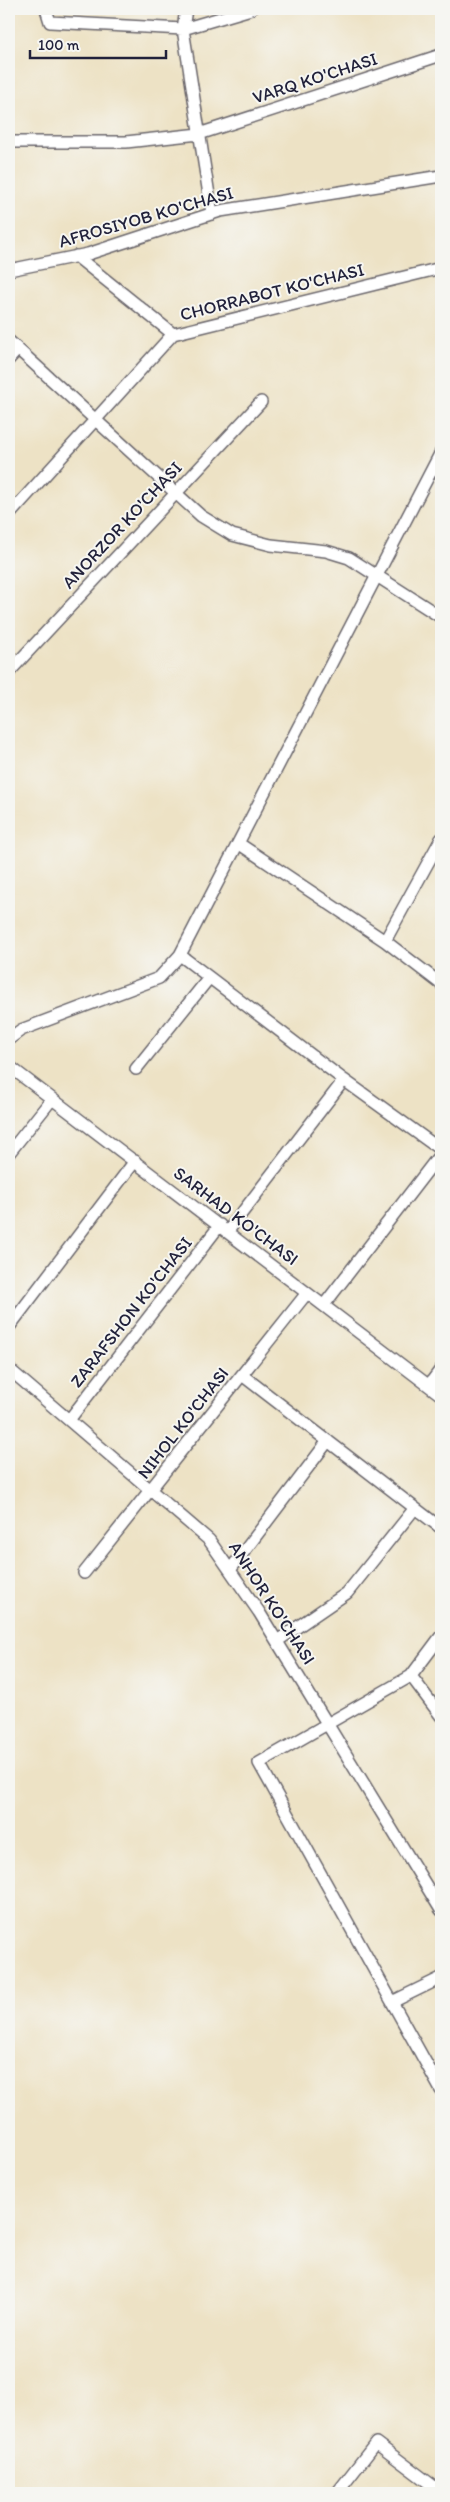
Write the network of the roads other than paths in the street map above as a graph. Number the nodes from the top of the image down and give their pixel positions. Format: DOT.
graph roads {
  1 [pos="46,9"];
  2 [pos="186,9"];
  3 [pos="251,9"];
  4 [pos="183,29"];
  5 [pos="441,55"];
  6 [pos="199,134"];
  7 [pos="9,142"];
  8 [pos="441,176"];
  9 [pos="212,214"];
  10 [pos="76,256"];
  11 [pos="441,268"];
  12 [pos="9,270"];
  13 [pos="173,334"];
  14 [pos="9,341"];
  15 [pos="18,349"];
  16 [pos="9,359"];
  17 [pos="261,402"];
  18 [pos="96,420"];
  19 [pos="441,452"];
  20 [pos="176,493"];
  21 [pos="9,515"];
  22 [pos="377,574"];
  23 [pos="441,617"];
  24 [pos="9,672"];
  25 [pos="441,840"];
  26 [pos="238,843"];
  27 [pos="385,942"];
  28 [pos="180,955"];
  29 [pos="209,978"];
  30 [pos="441,984"];
  31 [pos="9,1039"];
  32 [pos="9,1066"];
  33 [pos="136,1069"];
  34 [pos="344,1080"];
  35 [pos="52,1099"];
  36 [pos="441,1151"];
  37 [pos="9,1153"];
  38 [pos="134,1161"];
  39 [pos="224,1228"];
  40 [pos="307,1293"];
  41 [pos="324,1305"];
  42 [pos="9,1327"];
  43 [pos="9,1369"];
  44 [pos="441,1369"];
  45 [pos="242,1375"];
  46 [pos="429,1385"];
  47 [pos="441,1395"];
  48 [pos="69,1420"];
  49 [pos="328,1441"];
  50 [pos="152,1491"];
  51 [pos="415,1508"];
  52 [pos="441,1528"];
  53 [pos="230,1570"];
  54 [pos="84,1573"];
  55 [pos="441,1636"];
  56 [pos="277,1641"];
  57 [pos="411,1676"];
  58 [pos="441,1716"];
  59 [pos="329,1723"];
  60 [pos="441,1910"];
  61 [pos="441,1978"];
  62 [pos="392,2002"];
  63 [pos="441,2090"];
  64 [pos="441,2492"];
  65 [pos="338,2493"];
  1 -- 4 [label="street"];
  2 -- 4 [label="street"];
  3 -- 4 [label="street"];
  4 -- 6 [label="street"];
  5 -- 6 [label="street, VARQ KO'CHASI"];
  6 -- 7 [label="street, VARQ KO'CHASI"];
  6 -- 9 [label="street"];
  8 -- 9 [label="street, AFROSIYOB KO'CHASI"];
  9 -- 10 [label="street, AFROSIYOB KO'CHASI"];
  10 -- 12 [label="street, AFROSIYOB KO'CHASI"];
  10 -- 13 [label="street"];
  11 -- 13 [label="street, CHORRABOT KO'CHASI"];
  13 -- 18 [label="street, CHORRABOT KO'CHASI"];
  14 -- 15 [label="street"];
  15 -- 16 [label="street"];
  15 -- 18 [label="street"];
  17 -- 20 [label="street, ANORZOR KO'CHASI"];
  18 -- 20 [label="street"];
  18 -- 21 [label="street, CHORRABOT KO'CHASI"];
  19 -- 22 [label="street"];
  20 -- 22 [label="street"];
  20 -- 24 [label="street, ANORZOR KO'CHASI"];
  22 -- 23 [label="street"];
  22 -- 26 [label="street"];
  25 -- 27 [label="street"];
  26 -- 27 [label="street"];
  26 -- 28 [label="street"];
  27 -- 30 [label="street"];
  28 -- 29 [label="street"];
  28 -- 31 [label="street"];
  29 -- 33 [label="street"];
  29 -- 34 [label="street"];
  32 -- 35 [label="street, SARHAD KO'CHASI"];
  34 -- 36 [label="street"];
  34 -- 39 [label="street, ZARAFSHON KO'CHASI"];
  35 -- 37 [label="street"];
  35 -- 38 [label="street, SARHAD KO'CHASI"];
  36 -- 41 [label="street"];
  38 -- 39 [label="street, SARHAD KO'CHASI"];
  38 -- 42 [label="street"];
  39 -- 40 [label="street, SARHAD KO'CHASI"];
  39 -- 48 [label="street, ZARAFSHON KO'CHASI"];
  40 -- 41 [label="street, SARHAD KO'CHASI"];
  40 -- 45 [label="street, NIHOL KO'CHASI"];
  41 -- 46 [label="street, SARHAD KO'CHASI"];
  43 -- 48 [label="street, ANHOR KO'CHASI"];
  44 -- 46 [label="street"];
  45 -- 49 [label="street"];
  45 -- 50 [label="street, NIHOL KO'CHASI"];
  46 -- 47 [label="street, SARHAD KO'CHASI"];
  48 -- 50 [label="street, ANHOR KO'CHASI"];
  49 -- 51 [label="street"];
  49 -- 53 [label="street"];
  50 -- 53 [label="street, ANHOR KO'CHASI"];
  50 -- 54 [label="street, NIHOL KO'CHASI"];
  51 -- 52 [label="street"];
  51 -- 56 [label="street"];
  53 -- 56 [label="street, ANHOR KO'CHASI"];
  55 -- 57 [label="street"];
  56 -- 59 [label="street, ANHOR KO'CHASI"];
  57 -- 58 [label="street"];
  57 -- 59 [label="street"];
  59 -- 60 [label="street, ANHOR KO'CHASI"];
  59 -- 62 [label="street"];
  61 -- 62 [label="street"];
  62 -- 63 [label="street"];
  64 -- 65 [label="street"];
}
